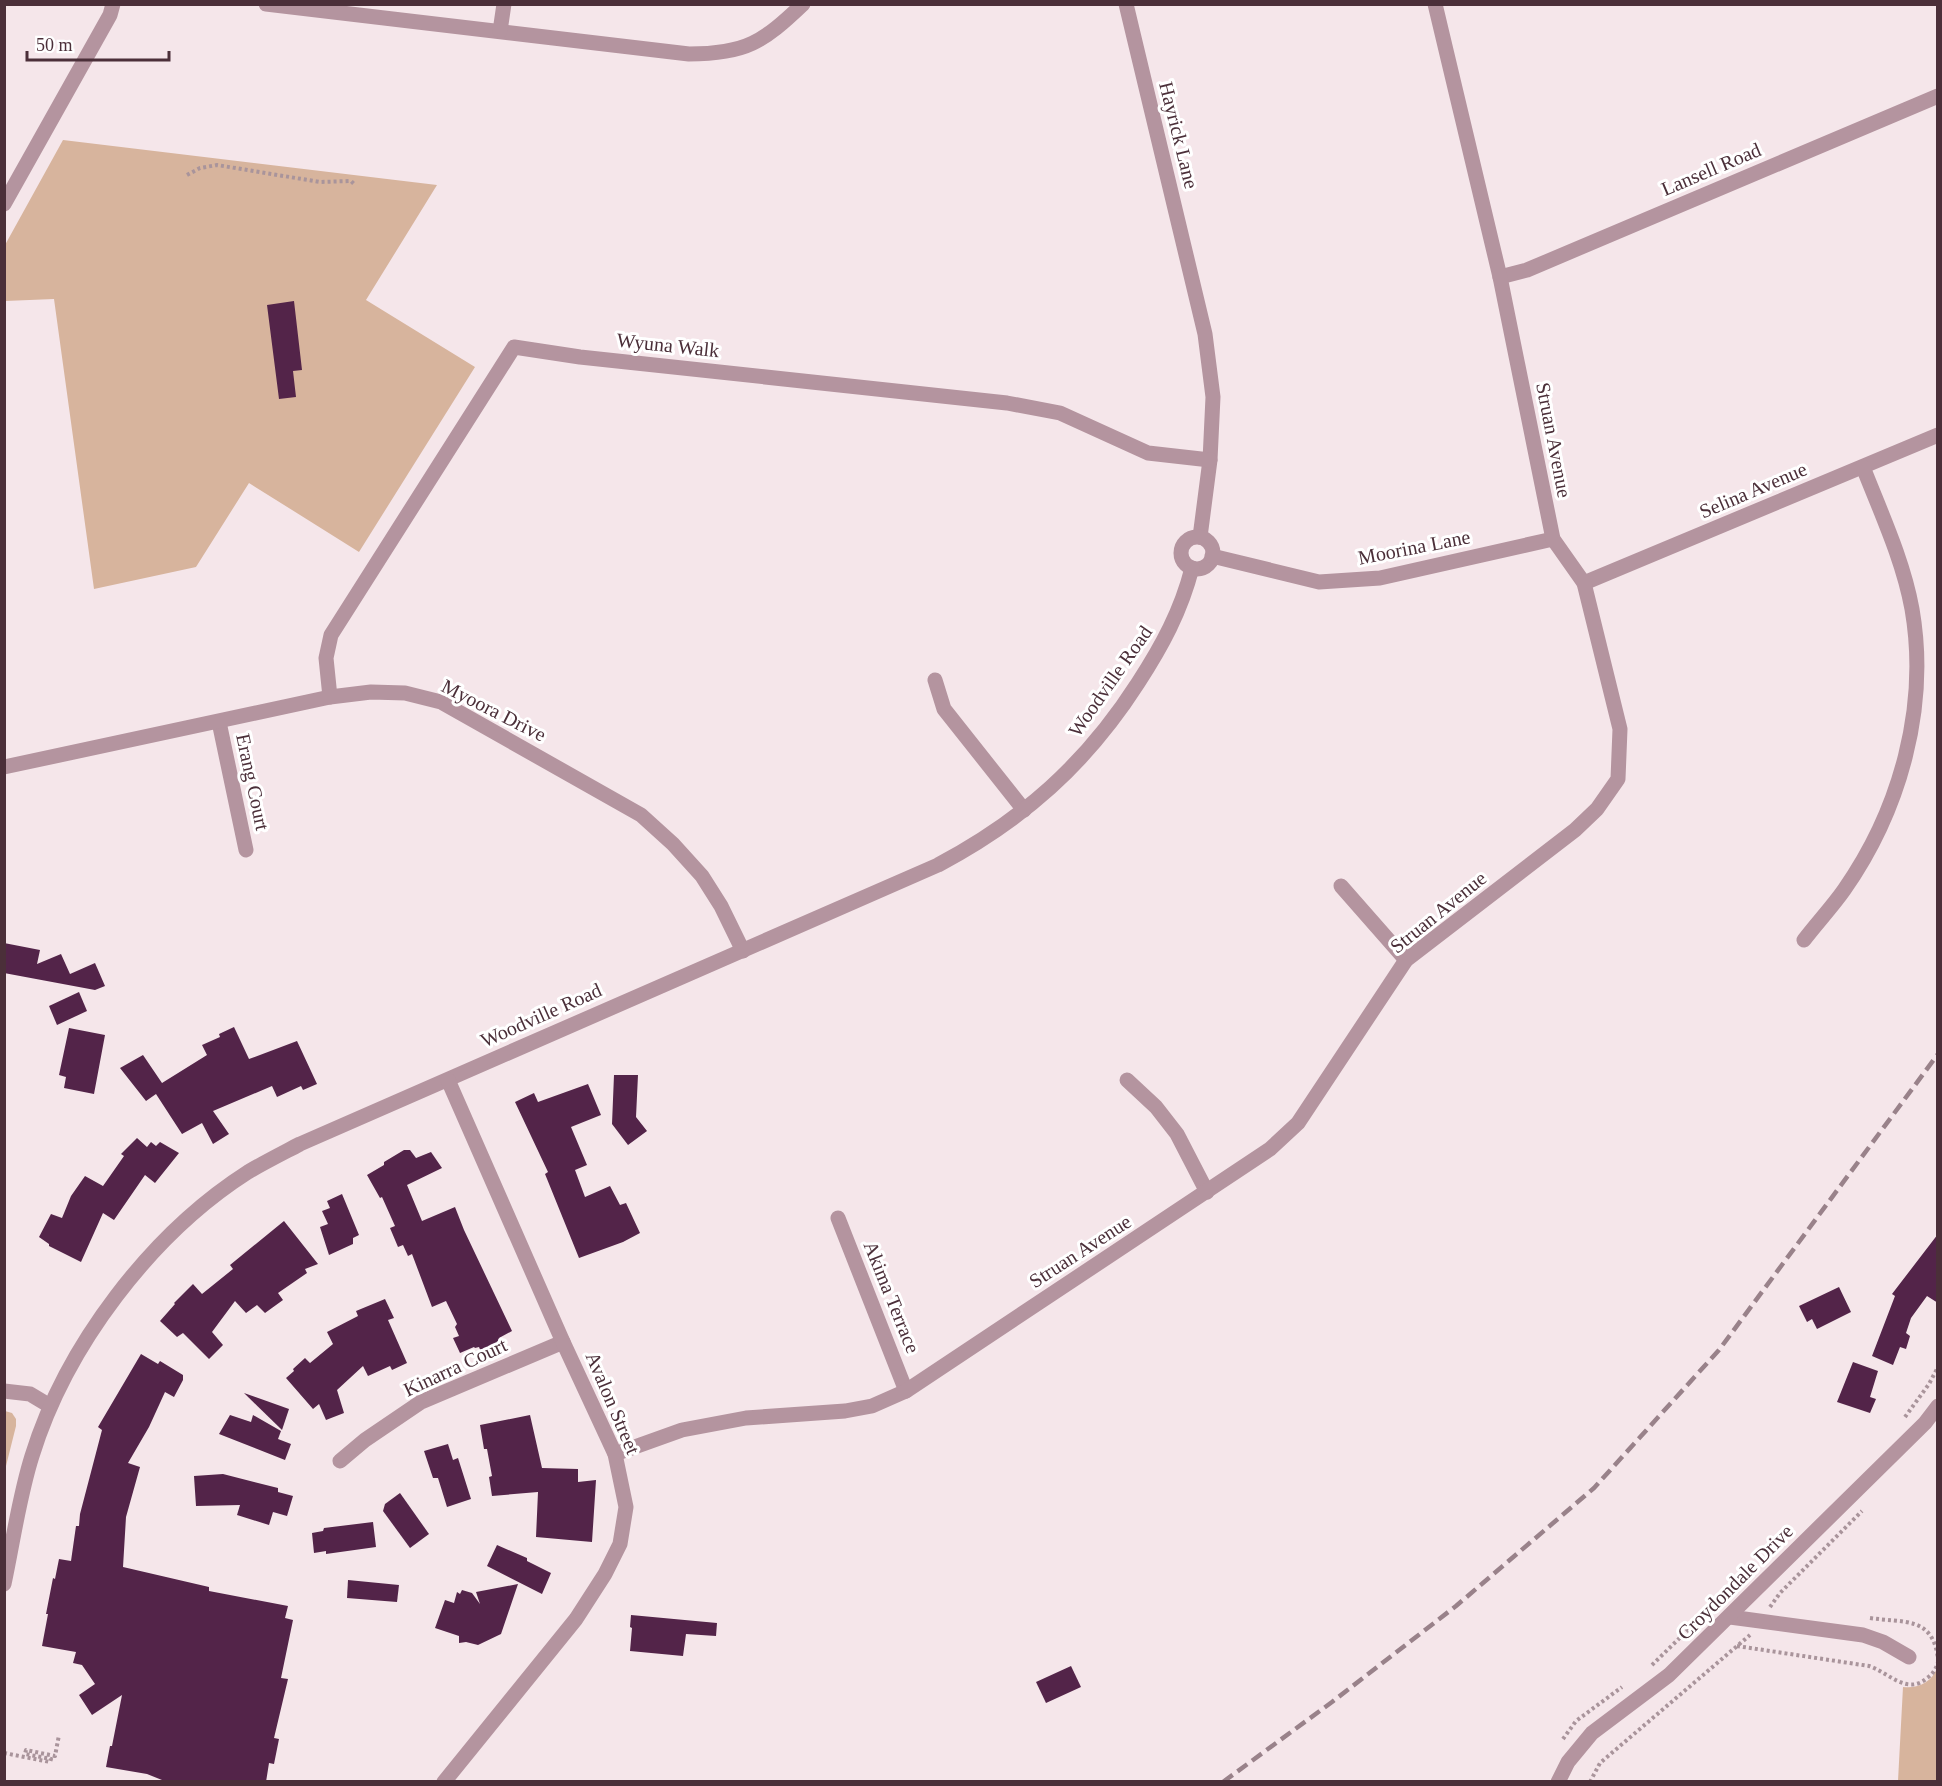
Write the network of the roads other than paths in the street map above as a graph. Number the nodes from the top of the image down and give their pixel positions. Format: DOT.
graph roads {
  1 [pos="113,4"];
  2 [pos="504,4"];
  3 [pos="803,4"];
  4 [pos="1126,4"];
  5 [pos="1435,4"];
  6 [pos="274,5"];
  7 [pos="500,31"];
  8 [pos="1938,96"];
  9 [pos="4,204"];
  10 [pos="1500,277"];
  11 [pos="1938,435"];
  12 [pos="1210,460"];
  13 [pos="1863,467"];
  14 [pos="1200,537"];
  15 [pos="1553,539"];
  16 [pos="1212,556"];
  17 [pos="1192,568"];
  18 [pos="1584,583"];
  19 [pos="935,680"];
  20 [pos="330,698"];
  21 [pos="219,722"];
  22 [pos="4,767"];
  23 [pos="1023,810"];
  24 [pos="246,850"];
  25 [pos="1341,886"];
  26 [pos="1804,940"];
  27 [pos="743,951"];
  28 [pos="1406,960"];
  29 [pos="448,1080"];
  30 [pos="1127,1080"];
  31 [pos="1207,1192"];
  32 [pos="838,1218"];
  33 [pos="563,1342"];
  34 [pos="4,1390"];
  35 [pos="906,1391"];
  36 [pos="50,1406"];
  37 [pos="1938,1406"];
  38 [pos="615,1454"];
  39 [pos="340,1461"];
  40 [pos="4,1584"];
  41 [pos="1730,1617"];
  42 [pos="1909,1657"];
  43 [pos="444,1782"];
  44 [pos="1558,1782"];
  1 -- 9 [label="street"];
  2 -- 7 [label="street"];
  3 -- 7 [label="street"];
  4 -- 12 [label="street, Hayrick Lane"];
  5 -- 10 [label="street, Struan Avenue"];
  6 -- 7 [label="street"];
  8 -- 10 [label="street, Lansell Road"];
  10 -- 15 [label="street, Struan Avenue"];
  11 -- 13 [label="street, Selina Avenue"];
  12 -- 14 [label="street"];
  12 -- 20 [label="street, Wyuna Walk"];
  13 -- 18 [label="street, Selina Avenue"];
  13 -- 26 [label="street"];
  14 -- 16 [label="street"];
  14 -- 17 [label="street"];
  15 -- 16 [label="street, Moorina Lane"];
  15 -- 18 [label="street, Struan Avenue"];
  16 -- 17 [label="street"];
  17 -- 23 [label="street, Woodville Road"];
  18 -- 28 [label="street, Struan Avenue"];
  19 -- 23 [label="street"];
  20 -- 21 [label="street, Myoora Drive"];
  20 -- 27 [label="street, Myoora Drive"];
  21 -- 22 [label="street, Myoora Drive"];
  21 -- 24 [label="street, Erang Court"];
  23 -- 27 [label="street, Woodville Road"];
  25 -- 28 [label="street"];
  27 -- 29 [label="street, Woodville Road"];
  28 -- 31 [label="street, Struan Avenue"];
  29 -- 33 [label="street, Avalon Street"];
  29 -- 36 [label="street, Woodville Road"];
  30 -- 31 [label="street"];
  31 -- 35 [label="street, Struan Avenue"];
  32 -- 35 [label="street, Akima Terrace"];
  33 -- 38 [label="street, Avalon Street"];
  33 -- 39 [label="street, Kinarra Court"];
  34 -- 36 [label="street"];
  35 -- 38 [label="street, Struan Avenue"];
  36 -- 40 [label="street, Woodville Road"];
  37 -- 41 [label="street, Croydondale Drive"];
  38 -- 43 [label="street, Avalon Street"];
  41 -- 42 [label="street"];
  41 -- 44 [label="street, Croydondale Drive"];
}
